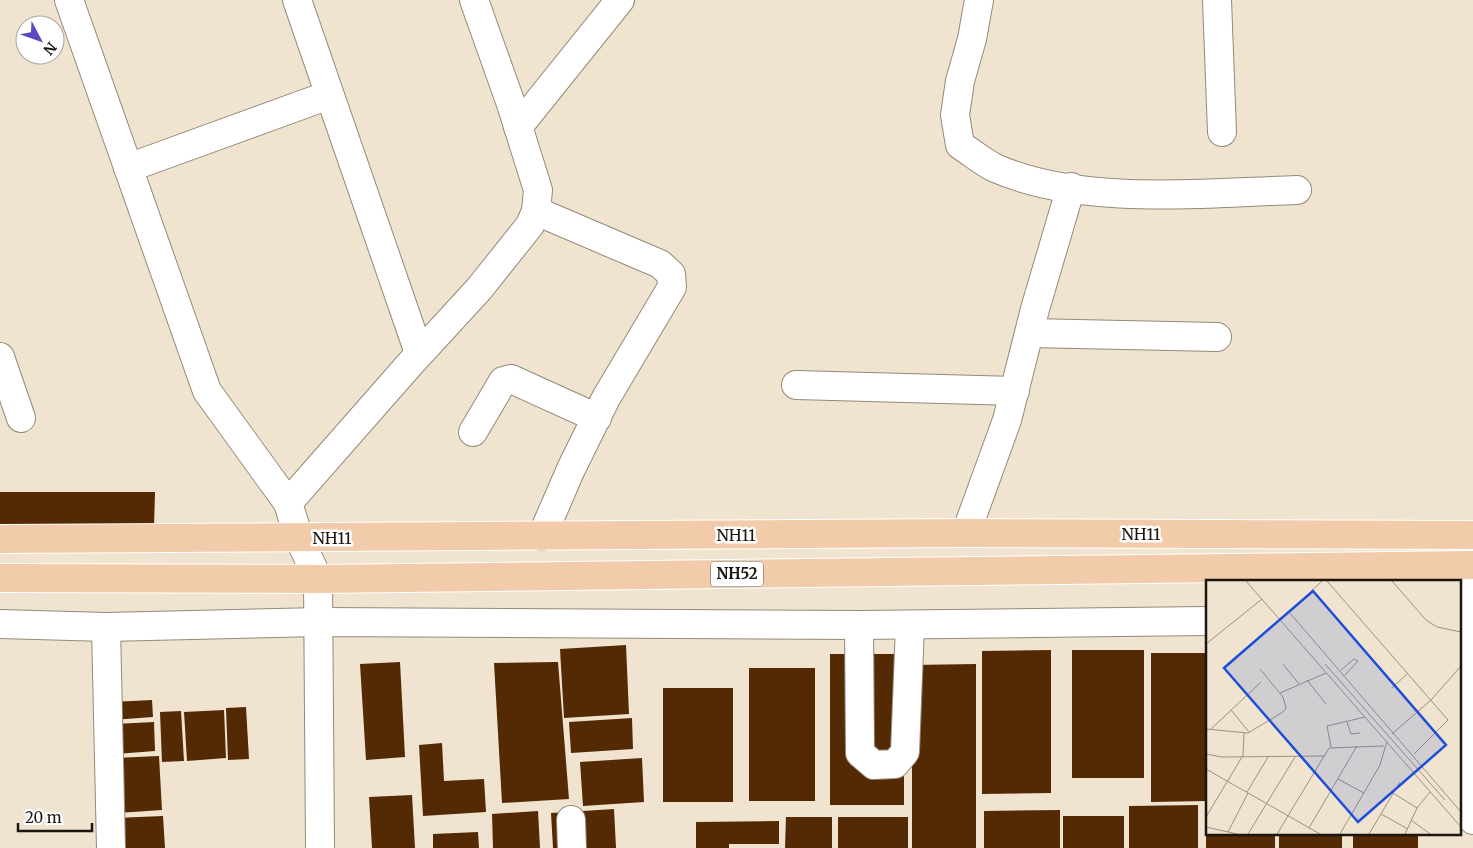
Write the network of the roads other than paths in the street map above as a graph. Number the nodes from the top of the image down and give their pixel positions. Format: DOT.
graph roads {
  1 [pos="69,0"];
  2 [pos="297,0"];
  3 [pos="474,0"];
  4 [pos="620,0"];
  5 [pos="979,0"];
  6 [pos="1218,0"];
  7 [pos="329,95"];
  8 [pos="518,127"];
  9 [pos="1222,132"];
  10 [pos="128,168"];
  11 [pos="1071,187"];
  12 [pos="1297,190"];
  13 [pos="536,211"];
  14 [pos="1030,333"];
  15 [pos="1217,337"];
  16 [pos="419,353"];
  17 [pos="0,356"];
  18 [pos="796,385"];
  19 [pos="1015,391"];
  20 [pos="21,418"];
  21 [pos="597,418"];
  22 [pos="473,432"];
  23 [pos="288,503"];
  24 [pos="966,533"];
  25 [pos="1471,535"];
  26 [pos="542,536"];
  27 [pos="299,538"];
  28 [pos="0,539"];
  29 [pos="1470,565"];
  30 [pos="0,578"];
  31 [pos="318,579"];
  32 [pos="1464,620"];
  33 [pos="1206,621"];
  34 [pos="320,622"];
  35 [pos="0,624"];
  36 [pos="859,625"];
  37 [pos="910,625"];
  38 [pos="106,627"];
  39 [pos="571,820"];
  40 [pos="1473,820"];
  41 [pos="111,848"];
  42 [pos="320,848"];
  43 [pos="572,848"];
  1 -- 10 [label="street"];
  2 -- 7 [label="street"];
  3 -- 8 [label="street"];
  4 -- 8 [label="street"];
  5 -- 11 [label="street"];
  6 -- 9 [label="street"];
  7 -- 10 [label="street"];
  7 -- 16 [label="street"];
  8 -- 13 [label="street"];
  10 -- 23 [label="street"];
  11 -- 12 [label="street"];
  11 -- 14 [label="street"];
  13 -- 16 [label="street"];
  13 -- 21 [label="street"];
  14 -- 15 [label="street"];
  14 -- 19 [label="street"];
  16 -- 23 [label="street"];
  17 -- 20 [label="street"];
  18 -- 19 [label="street"];
  19 -- 24 [label="street"];
  21 -- 22 [label="street"];
  21 -- 26 [label="street"];
  23 -- 27 [label="street"];
  24 -- 25 [label="highway, NH11"];
  24 -- 26 [label="highway, NH11"];
  25 -- 29 [label="street"];
  26 -- 27 [label="highway, NH11"];
  27 -- 28 [label="highway, NH11"];
  27 -- 31 [label="street"];
  29 -- 31 [label="highway, NH52"];
  29 -- 32 [label="street"];
  30 -- 31 [label="highway, NH52"];
  31 -- 34 [label="street"];
  32 -- 40 [label="street"];
  33 -- 37 [label="street"];
  34 -- 36 [label="street"];
  34 -- 38 [label="street"];
  34 -- 42 [label="street"];
  35 -- 38 [label="street"];
  36 -- 37 [label="street"];
  36 -- 37 [label="street"];
  38 -- 41 [label="street"];
  39 -- 43 [label="street"];
}
